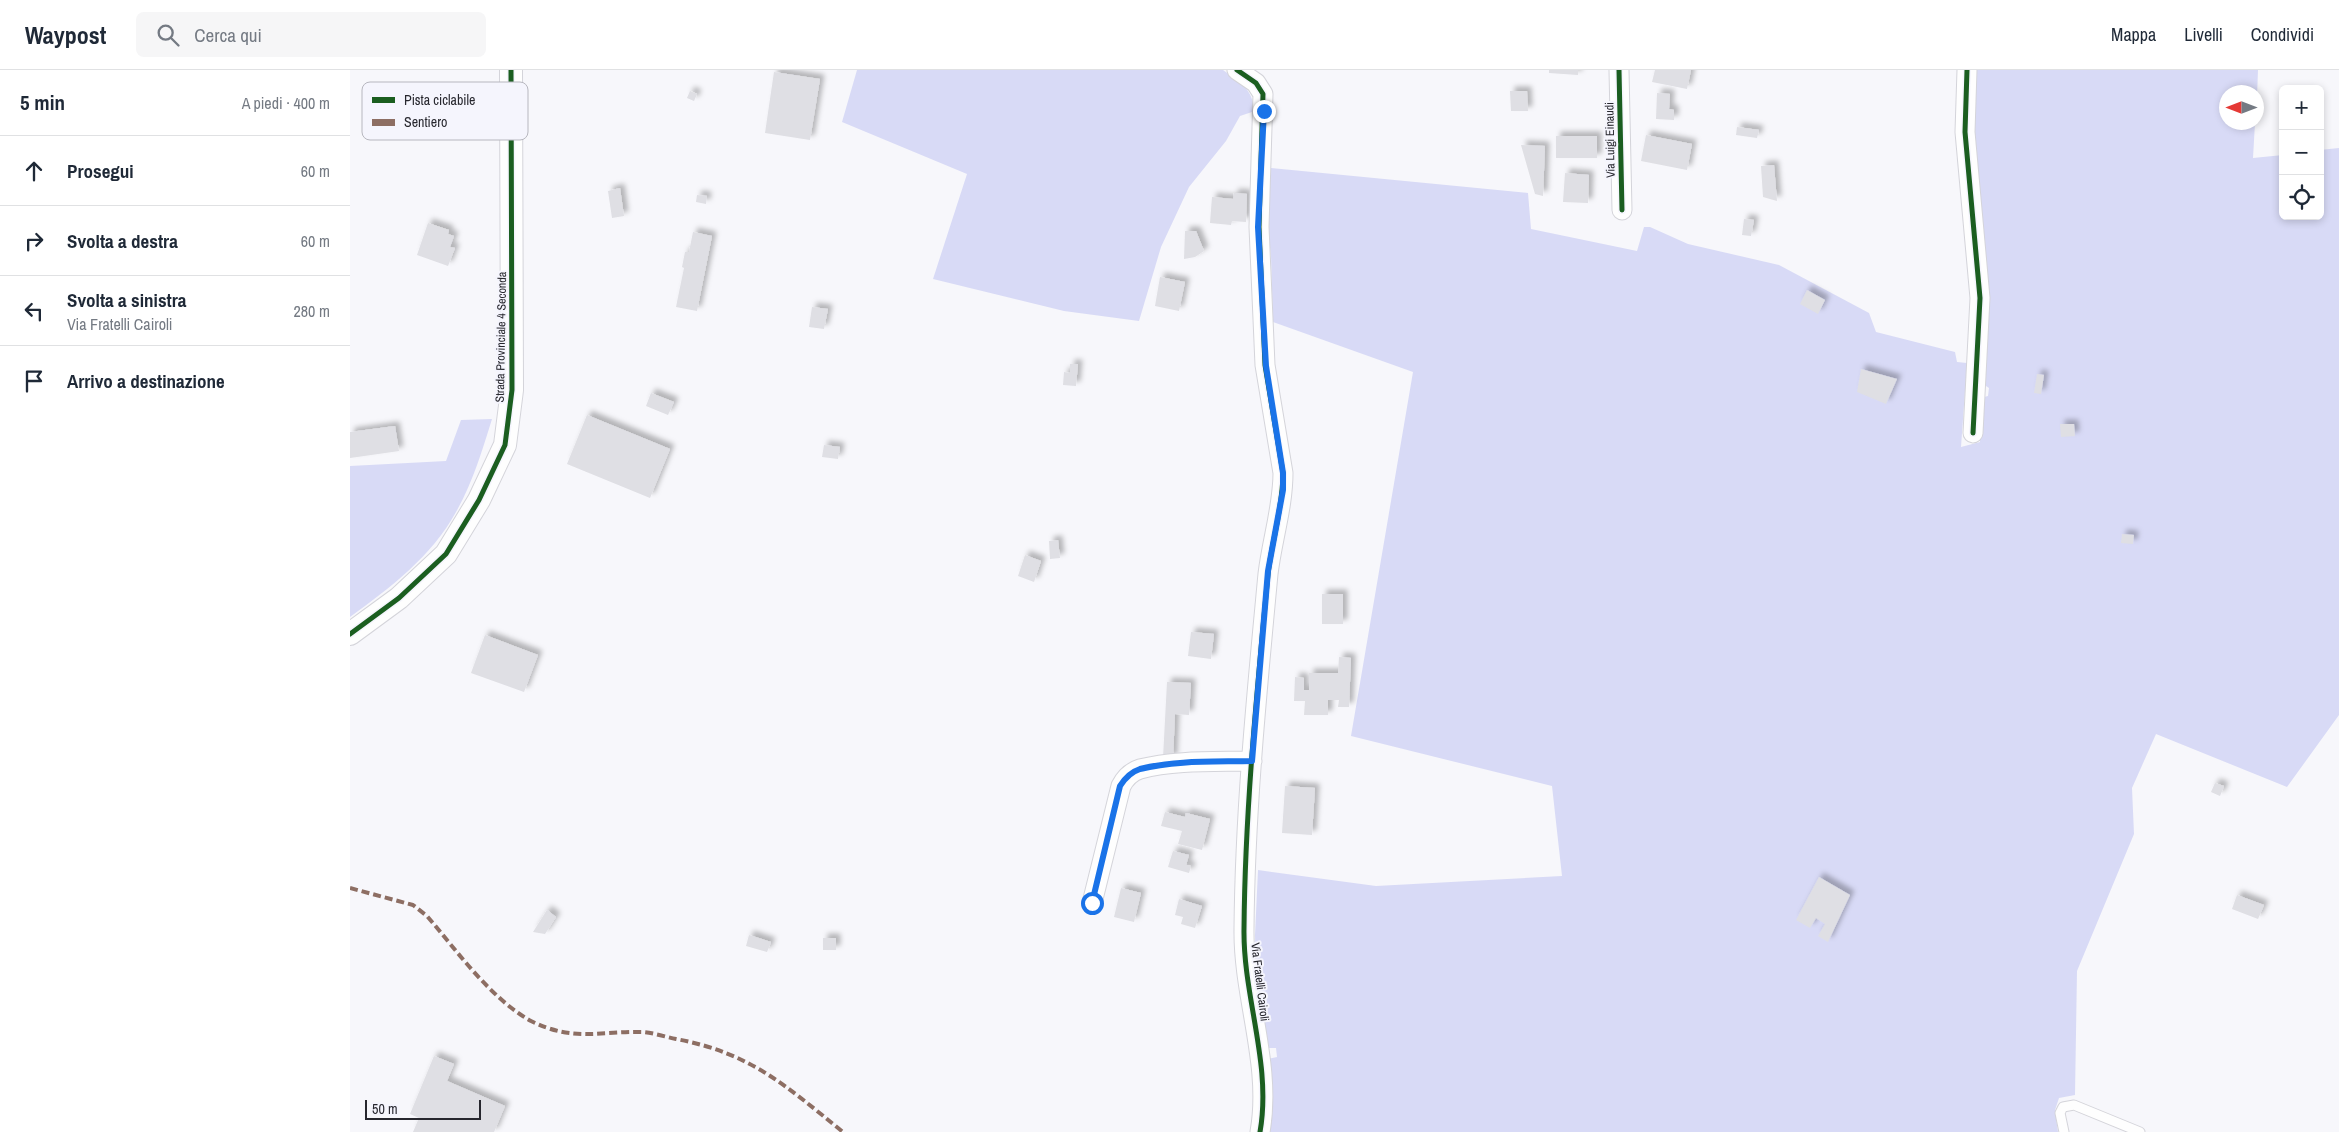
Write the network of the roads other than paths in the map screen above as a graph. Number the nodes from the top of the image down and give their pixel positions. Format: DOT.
graph roads {
  1 [pos="1237,70"];
  2 [pos="1619,70"];
  3 [pos="1967,70"];
  4 [pos="510,140"];
  5 [pos="1622,210"];
  6 [pos="1973,433"];
  7 [pos="350,634"];
  8 [pos="1252,761"];
  9 [pos="1092,903"];
  10 [pos="1260,1132"];
  11 [pos="2064,1132"];
  12 [pos="2140,1132"];
  1 -- 8 [label="street, Via Fratelli Cairoli"];
  2 -- 5 [label="street, Via Luigi Einaudi"];
  3 -- 6 [label="street"];
  4 -- 7 [label="street, Strada Provinciale 4 Seconda"];
  8 -- 9 [label="street"];
  8 -- 10 [label="street, Via Fratelli Cairoli"];
  11 -- 12 [label="lane"];
}
